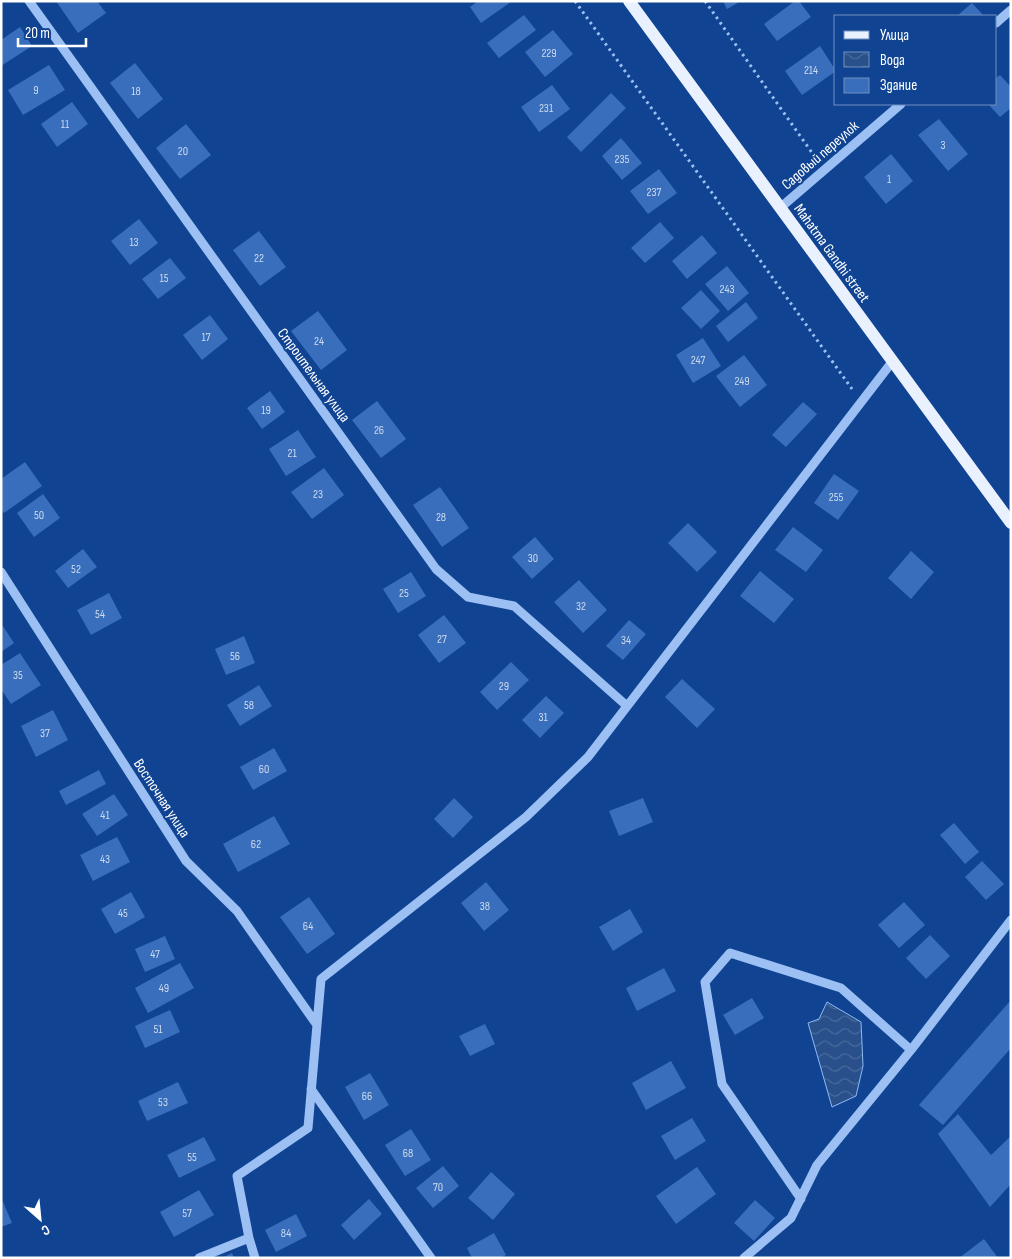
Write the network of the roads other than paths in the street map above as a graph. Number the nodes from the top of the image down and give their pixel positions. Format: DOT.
graph roads {
  1 [pos="29,1"];
  2 [pos="629,1"];
  3 [pos="1011,10"];
  4 [pos="997,22"];
  5 [pos="900,105"];
  6 [pos="780,208"];
  7 [pos="892,362"];
  8 [pos="1011,523"];
  9 [pos="1,572"];
  10 [pos="626,706"];
  11 [pos="1011,920"];
  12 [pos="317,1025"];
  13 [pos="911,1050"];
  14 [pos="312,1089"];
  15 [pos="801,1199"];
  16 [pos="249,1238"];
  17 [pos="198,1258"];
  18 [pos="255,1258"];
  19 [pos="430,1258"];
  20 [pos="744,1258"];
  1 -- 10 [label="street, Строительная улица"];
  2 -- 6 [label="main road, Mahatma Gandhi street"];
  3 -- 4 [label="street"];
  5 -- 6 [label="street, Садовый переулок"];
  6 -- 7 [label="main road, Mahatma Gandhi street"];
  7 -- 8 [label="main road, Mahatma Gandhi street"];
  7 -- 10 [label="street"];
  9 -- 12 [label="street, Восточная улица"];
  10 -- 12 [label="street"];
  11 -- 13 [label="street"];
  12 -- 14 [label="street"];
  13 -- 15 [label="street"];
  13 -- 15 [label="street"];
  14 -- 16 [label="street"];
  14 -- 19 [label="street"];
  15 -- 20 [label="street"];
  16 -- 17 [label="street"];
  16 -- 18 [label="street"];
}
